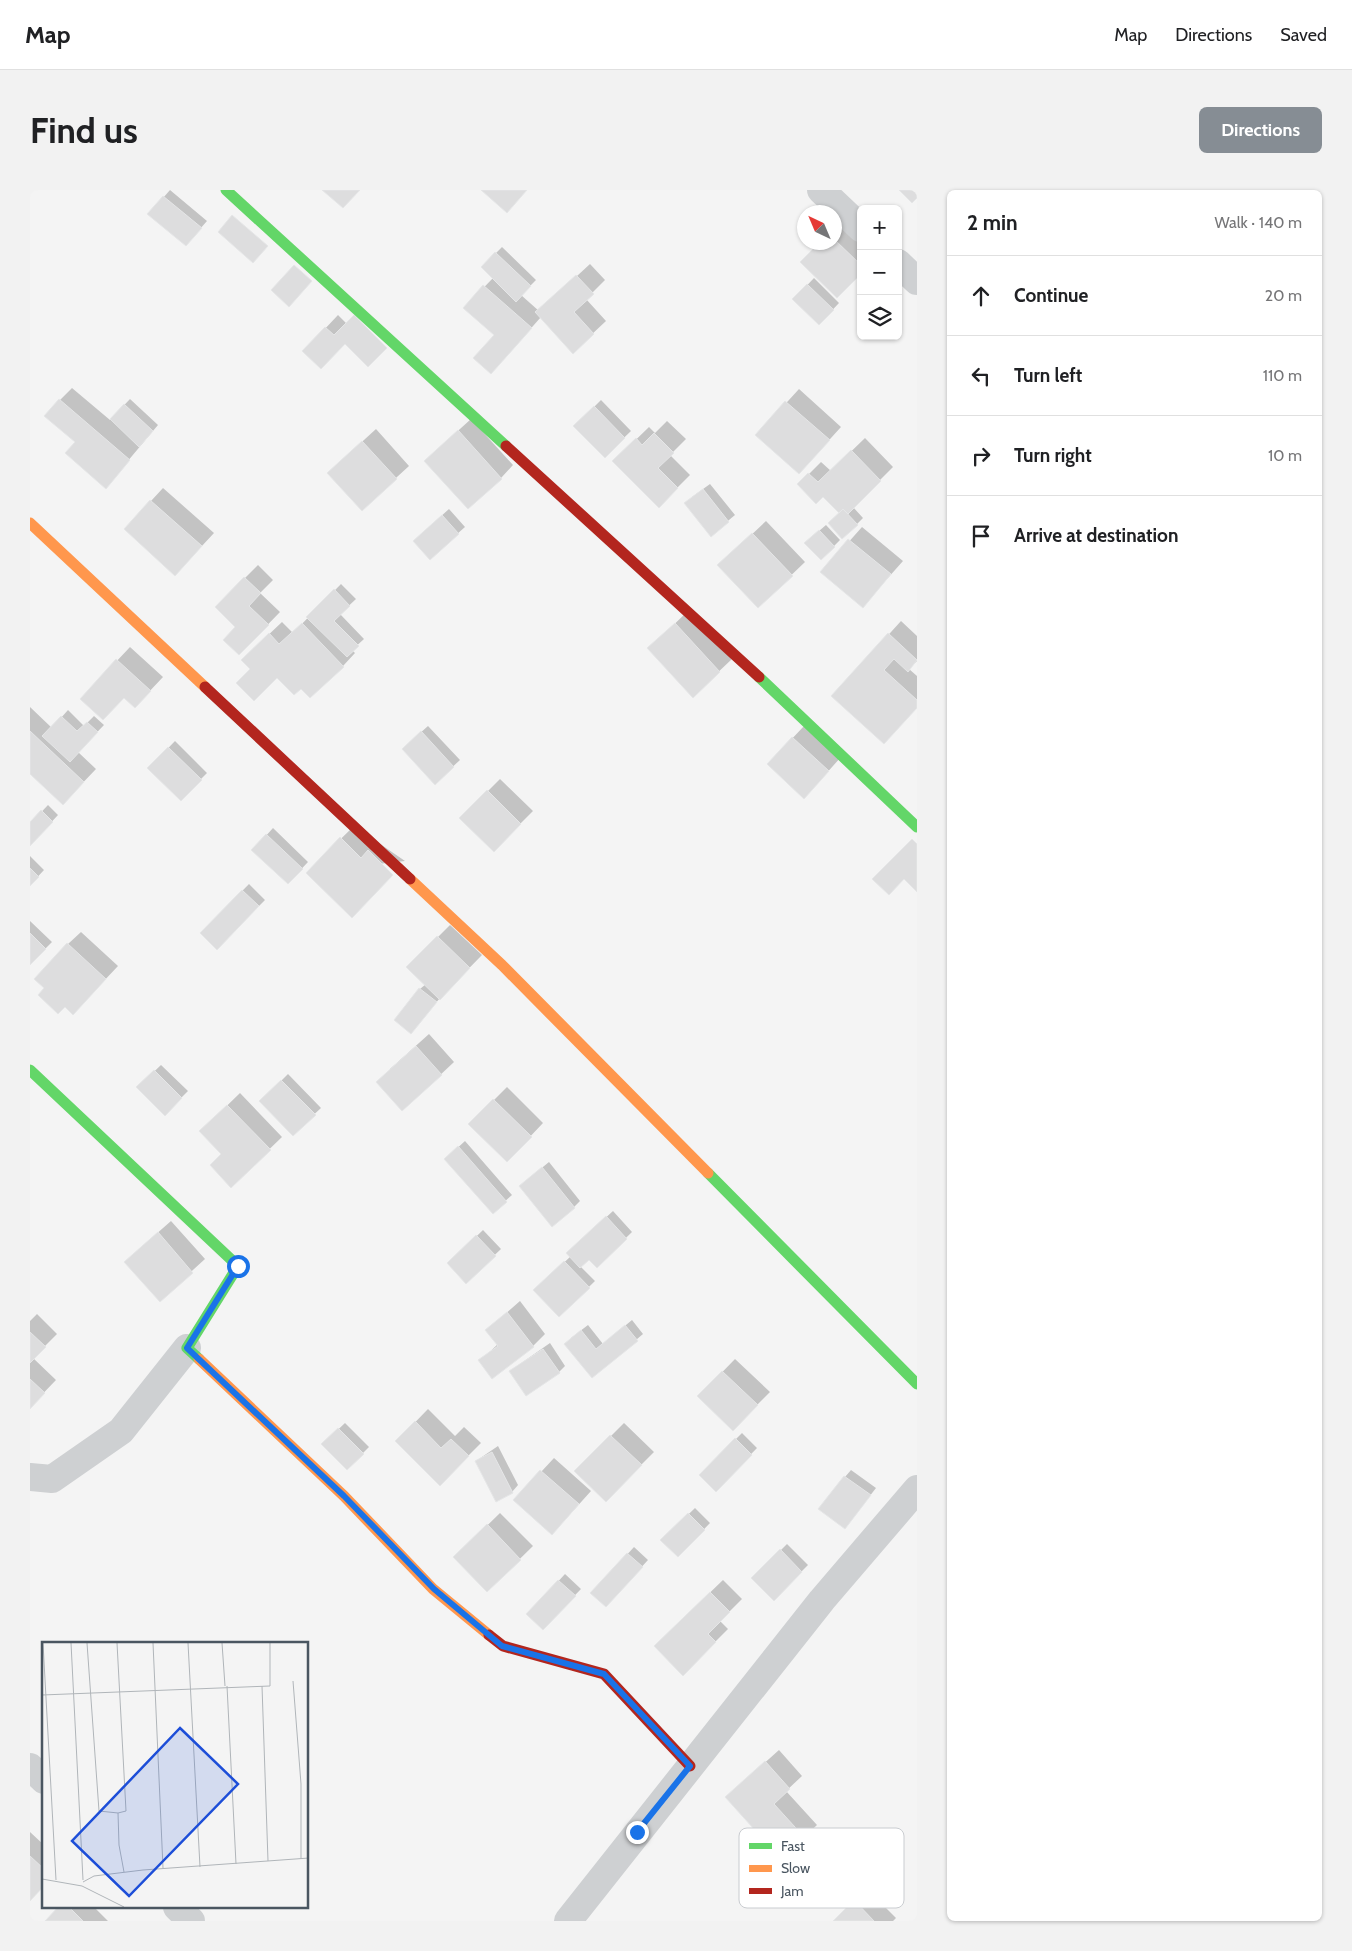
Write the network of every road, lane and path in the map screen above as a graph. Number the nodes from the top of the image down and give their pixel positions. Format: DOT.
graph roads {
  1 [pos="226,190"];
  2 [pos="821,190"];
  3 [pos="857,224"];
  4 [pos="902,267"];
  5 [pos="917,280"];
  6 [pos="30,523"];
  7 [pos="917,827"];
  8 [pos="30,1070"];
  9 [pos="187,1348"];
  10 [pos="917,1384"];
  11 [pos="30,1477"];
  12 [pos="917,1489"];
  13 [pos="690,1766"];
  14 [pos="30,1767"];
  15 [pos="42,1778"];
  16 [pos="178,1908"];
  17 [pos="191,1921"];
  18 [pos="568,1921"];
  1 -- 7 [label="street"];
  2 -- 3 [label="street"];
  4 -- 5 [label="street"];
  6 -- 10 [label="street"];
  8 -- 9 [label="street"];
  9 -- 11 [label="street"];
  9 -- 13 [label="street"];
  12 -- 13 [label="street"];
  13 -- 18 [label="street"];
  14 -- 15 [label="street"];
  16 -- 17 [label="street"];
}
